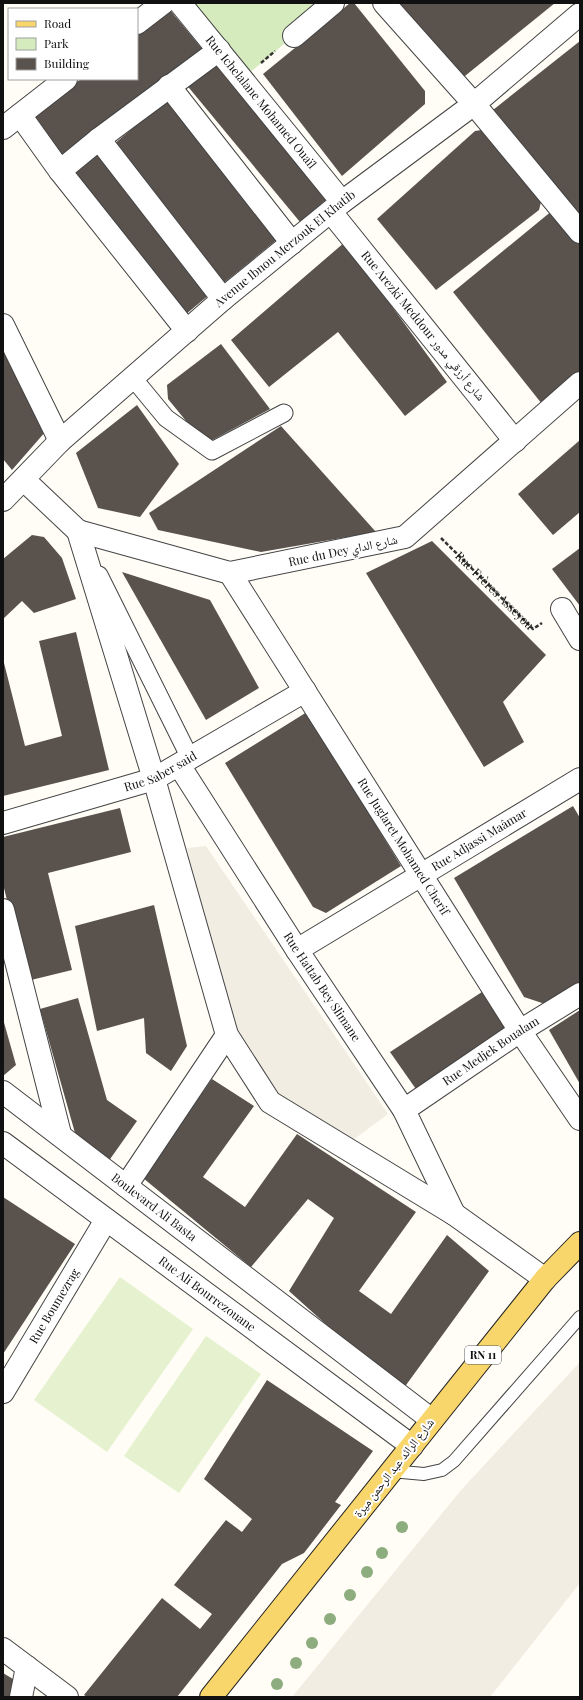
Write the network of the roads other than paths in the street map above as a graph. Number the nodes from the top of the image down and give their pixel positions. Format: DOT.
graph roads {
  1 [pos="163,3"];
  2 [pos="180,3"];
  3 [pos="333,3"];
  4 [pos="384,3"];
  5 [pos="580,14"];
  6 [pos="138,22"];
  7 [pos="294,36"];
  8 [pos="219,50"];
  9 [pos="65,80"];
  10 [pos="169,86"];
  11 [pos="474,104"];
  12 [pos="20,115"];
  13 [pos="3,128"];
  14 [pos="99,139"];
  15 [pos="60,171"];
  16 [pos="337,207"];
  17 [pos="580,232"];
  18 [pos="292,243"];
  19 [pos="223,299"];
  20 [pos="3,325"];
  21 [pos="187,331"];
  22 [pos="133,378"];
  23 [pos="580,383"];
  24 [pos="284,413"];
  25 [pos="60,441"];
  26 [pos="515,441"];
  27 [pos="24,480"];
  28 [pos="3,500"];
  29 [pos="78,532"];
  30 [pos="230,573"];
  31 [pos="562,609"];
  32 [pos="580,638"];
  33 [pos="304,691"];
  34 [pos="184,762"];
  35 [pos="154,779"];
  36 [pos="580,779"];
  37 [pos="3,823"];
  38 [pos="421,875"];
  39 [pos="3,910"];
  40 [pos="297,950"];
  41 [pos="580,994"];
  42 [pos="520,1031"];
  43 [pos="227,1035"];
  44 [pos="3,1092"];
  45 [pos="404,1110"];
  46 [pos="580,1119"];
  47 [pos="60,1134"];
  48 [pos="3,1143"];
  49 [pos="126,1186"];
  50 [pos="454,1214"];
  51 [pos="106,1220"];
  52 [pos="580,1243"];
  53 [pos="545,1279"];
  54 [pos="580,1317"];
  55 [pos="3,1392"];
  56 [pos="432,1420"];
  57 [pos="412,1446"];
  58 [pos="391,1471"];
  59 [pos="3,1649"];
  60 [pos="28,1667"];
  61 [pos="21,1697"];
  62 [pos="67,1697"];
  63 [pos="212,1697"];
  1 -- 6 [label="street"];
  2 -- 8 [label="street, Rue Ichelalane Mohamed Ouaïl"];
  3 -- 7 [label="street"];
  4 -- 11 [label="street"];
  5 -- 11 [label="street, Avenue Ibnou Merzouk El Khatib"];
  8 -- 10 [label="street"];
  8 -- 16 [label="street, Rue Ichelalane Mohamed Ouaïl"];
  9 -- 12 [label="street"];
  10 -- 14 [label="street"];
  10 -- 18 [label="street"];
  11 -- 16 [label="street, Avenue Ibnou Merzouk El Khatib"];
  11 -- 17 [label="street"];
  12 -- 13 [label="street"];
  12 -- 15 [label="street"];
  14 -- 15 [label="street"];
  14 -- 19 [label="street"];
  15 -- 21 [label="street"];
  16 -- 18 [label="street, Avenue Ibnou Merzouk El Khatib"];
  16 -- 26 [label="street, Rue Arezki Meddour شارع أرزقي مدور"];
  18 -- 19 [label="street, Avenue Ibnou Merzouk El Khatib"];
  19 -- 21 [label="street, Avenue Ibnou Merzouk El Khatib"];
  20 -- 25 [label="street"];
  21 -- 22 [label="street, Avenue Ibnou Merzouk El Khatib"];
  22 -- 24 [label="street"];
  22 -- 25 [label="street, Avenue Ibnou Merzouk El Khatib"];
  23 -- 26 [label="street, Rue du Dey شارع الداي"];
  25 -- 27 [label="street, Avenue Ibnou Merzouk El Khatib"];
  26 -- 30 [label="street, Rue du Dey شارع الداي"];
  27 -- 28 [label="street, Avenue Ibnou Merzouk El Khatib"];
  27 -- 29 [label="street"];
  29 -- 30 [label="street, Rue du Dey شارع الداي"];
  29 -- 34 [label="street"];
  29 -- 35 [label="street"];
  30 -- 33 [label="street, Rue Juglaret Mohamed Cherif"];
  31 -- 32 [label="street"];
  33 -- 34 [label="street, Rue Saber said"];
  33 -- 38 [label="street, Rue Juglaret Mohamed Cherif"];
  34 -- 35 [label="street, Rue Saber said"];
  34 -- 40 [label="street, Rue Hattab Bey Slimane"];
  35 -- 37 [label="street, Rue Saber said"];
  35 -- 43 [label="street"];
  36 -- 38 [label="street, Rue Adjassi Maâmar"];
  38 -- 40 [label="street, Rue Adjassi Maâmar"];
  38 -- 42 [label="street, Rue Juglaret Mohamed Cherif"];
  39 -- 47 [label="street"];
  40 -- 45 [label="street, Rue Hattab Bey Slimane"];
  41 -- 42 [label="street, Rue Medjek Boualam"];
  42 -- 45 [label="street, Rue Medjek Boualam"];
  42 -- 46 [label="street, Rue Juglaret Mohamed Cherif"];
  43 -- 49 [label="street"];
  43 -- 50 [label="street"];
  44 -- 47 [label="street, Boulevard Ali Basta"];
  45 -- 50 [label="street, Rue Hattab Bey Slimane"];
  47 -- 49 [label="street, Boulevard Ali Basta"];
  48 -- 51 [label="street, Rue Ali Bourrezouane"];
  49 -- 56 [label="street, Boulevard Ali Basta"];
  50 -- 53 [label="street"];
  51 -- 55 [label="street, Rue Boumezrag"];
  51 -- 57 [label="street, Rue Ali Bourrezouane"];
  52 -- 53 [label="main road, شارع الرائد عبد الرحمن ميرة / RN 11"];
  53 -- 56 [label="main road, شارع الرائد عبد الرحمن ميرة / RN 11"];
  54 -- 58 [label="lane"];
  56 -- 57 [label="main road, شارع الرائد عبد الرحمن ميرة / RN 11"];
  57 -- 58 [label="main road, شارع الرائد عبد الرحمن ميرة / RN 11"];
  58 -- 63 [label="main road, شارع الرائد عبد الرحمن ميرة / RN 11"];
  59 -- 60 [label="street"];
  60 -- 61 [label="street"];
  60 -- 62 [label="street"];
}
